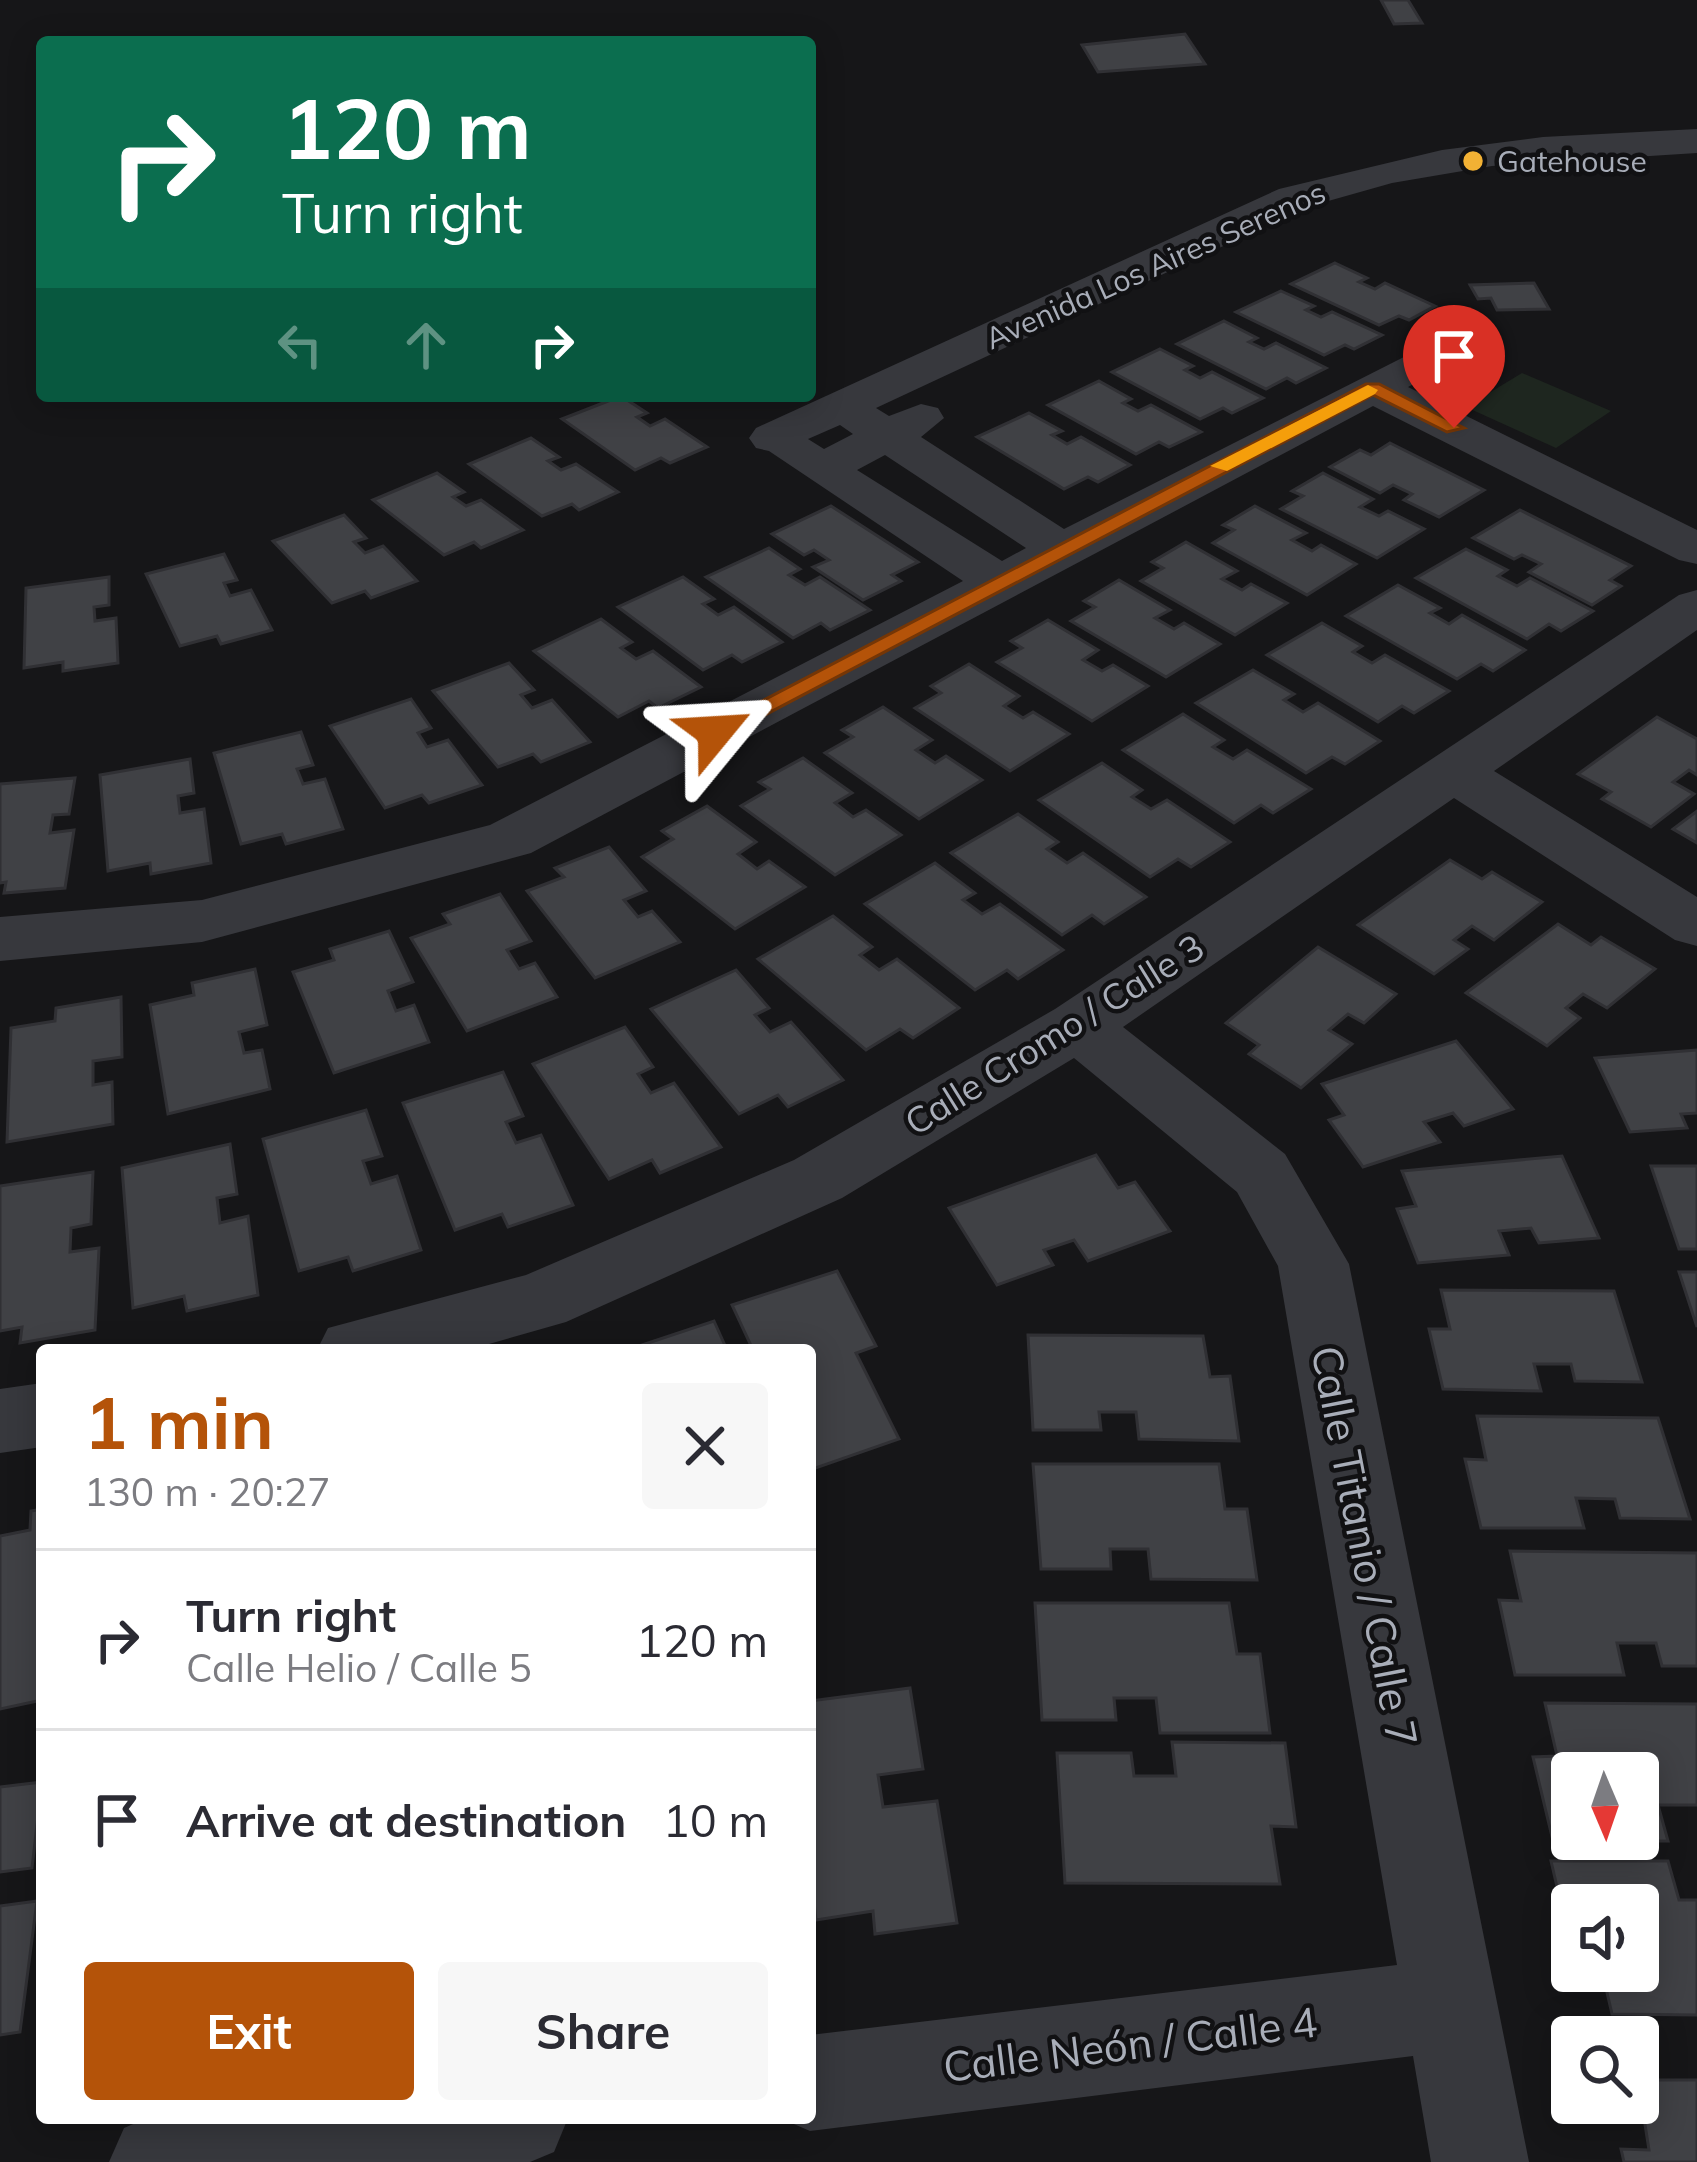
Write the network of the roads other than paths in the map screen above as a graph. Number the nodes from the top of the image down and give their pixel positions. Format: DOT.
graph roads {
  1 [pos="1697,141"];
  2 [pos="1697,165"];
  3 [pos="1350,223"];
  4 [pos="1477,332"];
  5 [pos="1373,388"];
  6 [pos="952,404"];
  7 [pos="843,408"];
  8 [pos="889,433"];
  9 [pos="823,469"];
  10 [pos="1059,548"];
  11 [pos="1697,549"];
  12 [pos="1002,583"];
  13 [pos="1697,606"];
  14 [pos="1454,771"];
  15 [pos="1697,925"];
  16 [pos="0,939"];
  17 [pos="1078,1027"];
  18 [pos="377,1344"];
  19 [pos="36,1416"];
  20 [pos="0,1421"];
  21 [pos="1450,2005"];
  22 [pos="816,2082"];
  23 [pos="471,2124"];
  24 [pos="158,2162"];
  25 [pos="1480,2162"];
  1 -- 7 [label="street, Avenida Los Aires Serenos"];
  2 -- 3 [label="street, Avenida Los Aires Serenos"];
  4 -- 5 [label="street"];
  5 -- 10 [label="street"];
  5 -- 11 [label="street"];
  6 -- 8 [label="street"];
  7 -- 8 [label="street"];
  7 -- 9 [label="street, Avenida Los Aires Serenos"];
  8 -- 9 [label="street"];
  8 -- 10 [label="street"];
  9 -- 12 [label="street"];
  10 -- 12 [label="street"];
  12 -- 16 [label="street"];
  13 -- 14 [label="street, Calle Cromo / Calle 3"];
  14 -- 15 [label="street"];
  14 -- 17 [label="street, Calle Cromo / Calle 3"];
  17 -- 18 [label="street, Calle Cromo / Calle 3"];
  17 -- 21 [label="street, Calle Titanio / Calle 7"];
  19 -- 20 [label="street"];
  21 -- 22 [label="street, Calle Neón / Calle 4"];
  21 -- 25 [label="street, Calle Titanio / Calle 7"];
  23 -- 24 [label="street"];
}
